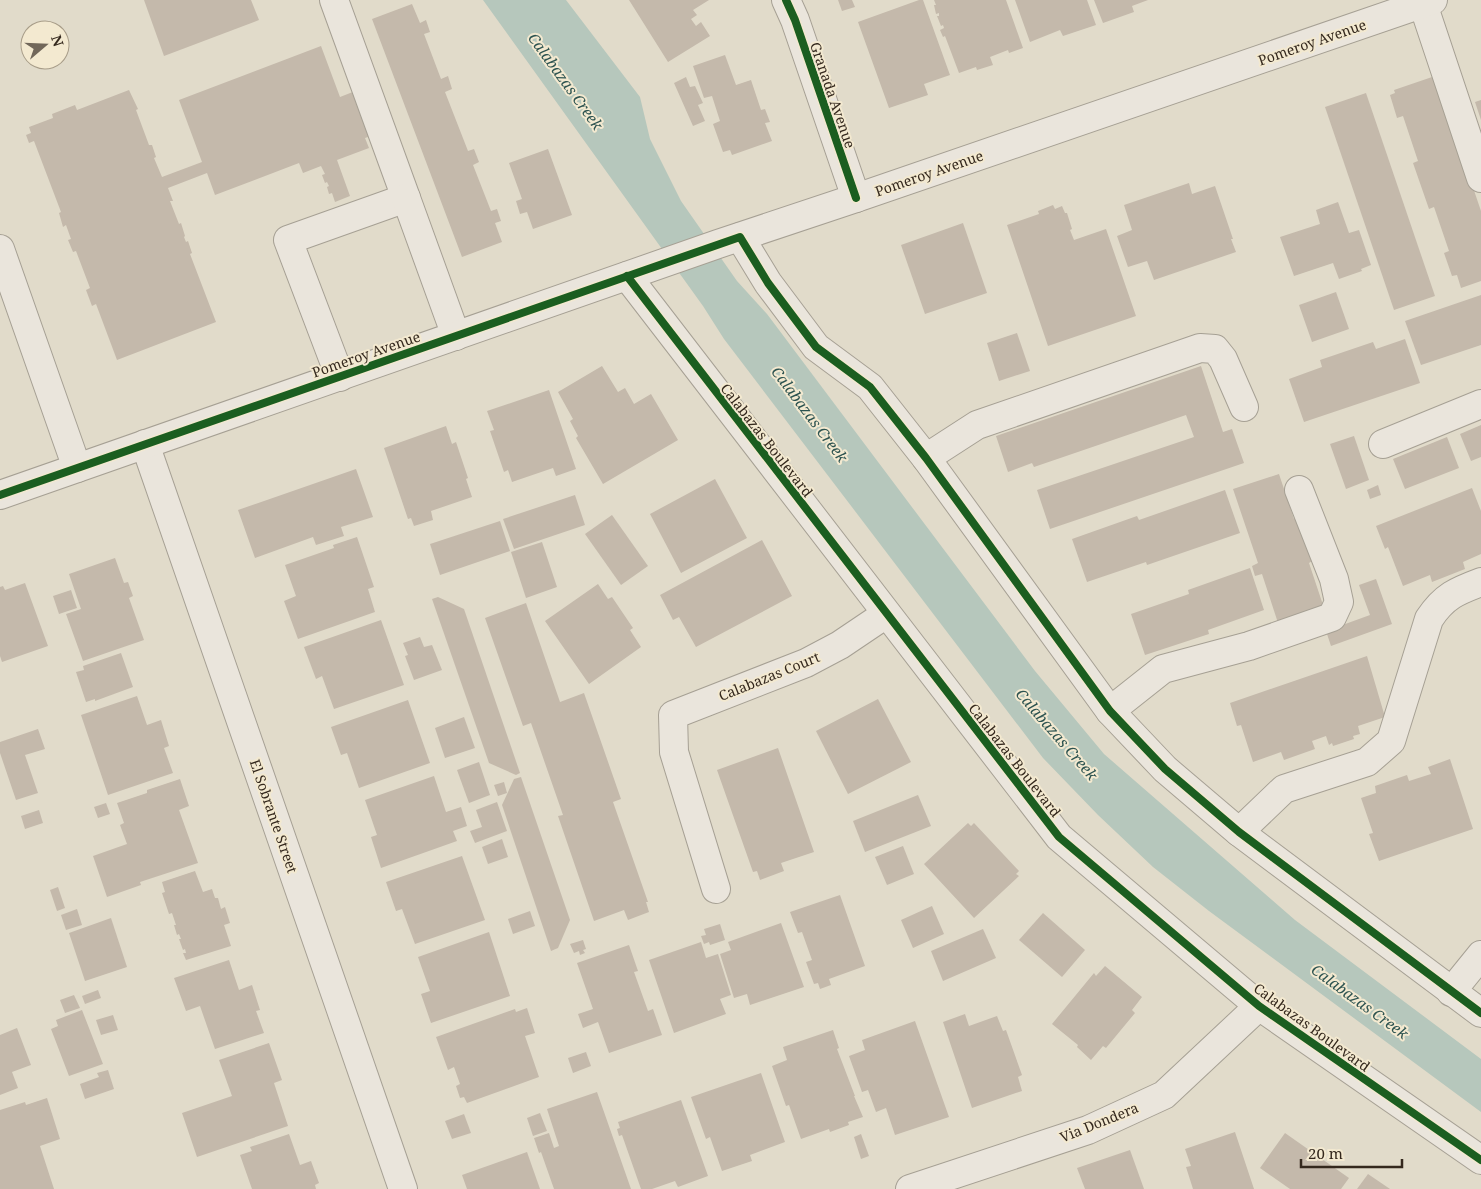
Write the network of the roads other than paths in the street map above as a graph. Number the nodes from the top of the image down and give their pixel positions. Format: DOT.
graph roads {
  1 [pos="334,0"];
  2 [pos="786,0"];
  3 [pos="1428,2"];
  4 [pos="1481,178"];
  5 [pos="406,198"];
  6 [pos="856,198"];
  7 [pos="729,240"];
  8 [pos="0,249"];
  9 [pos="633,274"];
  10 [pos="456,336"];
  11 [pos="340,377"];
  12 [pos="1481,404"];
  13 [pos="1244,407"];
  14 [pos="145,444"];
  15 [pos="1383,444"];
  16 [pos="926,458"];
  17 [pos="77,468"];
  18 [pos="1299,490"];
  19 [pos="0,495"];
  20 [pos="1481,582"];
  21 [pos="886,614"];
  22 [pos="1110,711"];
  23 [pos="1239,832"];
  24 [pos="716,889"];
  25 [pos="1481,955"];
  26 [pos="1451,992"];
  27 [pos="1259,1006"];
  28 [pos="1481,1013"];
  29 [pos="1481,1160"];
  30 [pos="403,1189"];
  31 [pos="910,1189"];
  1 -- 5 [label="street"];
  2 -- 6 [label="street, Granada Avenue"];
  3 -- 4 [label="street"];
  3 -- 6 [label="street, Pomeroy Avenue"];
  5 -- 10 [label="street"];
  5 -- 11 [label="street"];
  6 -- 7 [label="street, Pomeroy Avenue"];
  7 -- 9 [label="street, Pomeroy Avenue"];
  7 -- 16 [label="street"];
  8 -- 17 [label="street"];
  9 -- 10 [label="street, Pomeroy Avenue"];
  9 -- 21 [label="street, Calabazas Boulevard"];
  10 -- 11 [label="street, Pomeroy Avenue"];
  11 -- 14 [label="street, Pomeroy Avenue"];
  12 -- 15 [label="street"];
  13 -- 16 [label="street"];
  14 -- 17 [label="street, Pomeroy Avenue"];
  14 -- 30 [label="street, El Sobrante Street"];
  16 -- 22 [label="street"];
  17 -- 19 [label="street, Pomeroy Avenue"];
  18 -- 22 [label="street"];
  20 -- 23 [label="street"];
  21 -- 24 [label="street, Calabazas Court"];
  21 -- 27 [label="street, Calabazas Boulevard"];
  22 -- 23 [label="street"];
  23 -- 26 [label="street"];
  25 -- 26 [label="street"];
  26 -- 28 [label="street"];
  27 -- 29 [label="street, Calabazas Boulevard"];
  27 -- 31 [label="street, Via Dondera"];
}
